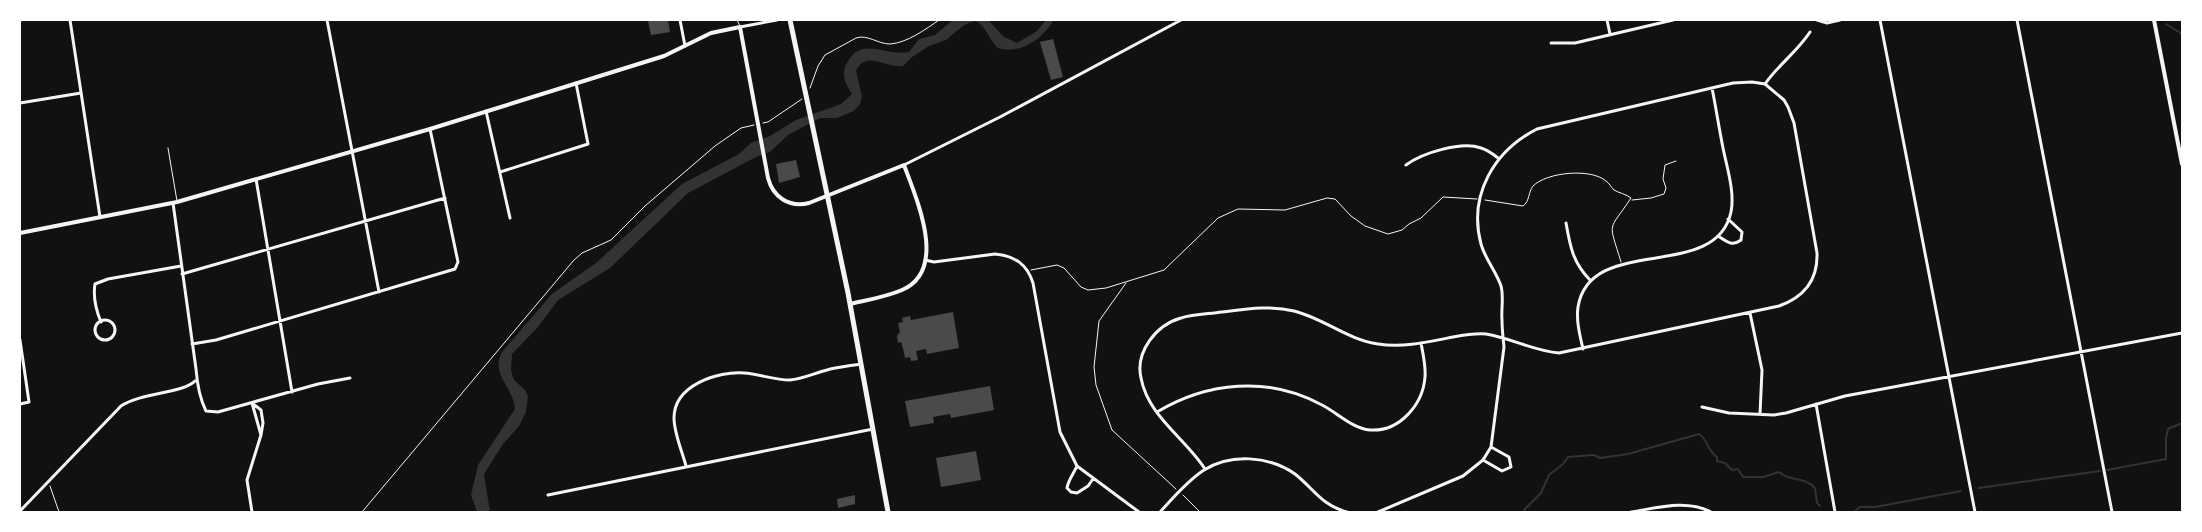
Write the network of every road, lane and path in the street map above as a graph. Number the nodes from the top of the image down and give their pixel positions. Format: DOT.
graph roads {
  1 [pos="70,20"];
  2 [pos="327,20"];
  3 [pos="680,20"];
  4 [pos="737,20"];
  5 [pos="777,20"];
  6 [pos="790,20"];
  7 [pos="939,20"];
  8 [pos="1181,20"];
  9 [pos="1607,20"];
  10 [pos="1674,20"];
  11 [pos="1817,20"];
  12 [pos="1840,20"];
  13 [pos="1880,20"];
  14 [pos="2017,20"];
  15 [pos="2154,20"];
  16 [pos="740,27"];
  17 [pos="1810,32"];
  18 [pos="1610,34"];
  19 [pos="1551,43"];
  20 [pos="686,46"];
  21 [pos="576,83"];
  22 [pos="1765,84"];
  23 [pos="1712,88"];
  24 [pos="809,91"];
  25 [pos="81,92"];
  26 [pos="804,96"];
  27 [pos="20,103"];
  28 [pos="486,111"];
  29 [pos="761,124"];
  30 [pos="755,125"];
  31 [pos="430,129"];
  32 [pos="168,148"];
  33 [pos="352,152"];
  34 [pos="1498,158"];
  35 [pos="1676,161"];
  36 [pos="2182,164"];
  37 [pos="904,165"];
  38 [pos="1406,165"];
  39 [pos="500,172"];
  40 [pos="256,179"];
  41 [pos="445,198"];
  42 [pos="1480,199"];
  43 [pos="1632,200"];
  44 [pos="175,202"];
  45 [pos="100,218"];
  46 [pos="510,218"];
  47 [pos="1728,219"];
  48 [pos="366,221"];
  49 [pos="1566,223"];
  50 [pos="20,233"];
  51 [pos="1718,236"];
  52 [pos="268,250"];
  53 [pos="925,260"];
  54 [pos="181,266"];
  55 [pos="1621,266"];
  56 [pos="1028,271"];
  57 [pos="182,274"];
  58 [pos="1590,280"];
  59 [pos="1128,282"];
  60 [pos="378,292"];
  61 [pos="850,304"];
  62 [pos="1750,313"];
  63 [pos="280,321"];
  64 [pos="101,322"];
  65 [pos="2182,333"];
  66 [pos="1503,339"];
  67 [pos="20,340"];
  68 [pos="1421,343"];
  69 [pos="192,344"];
  70 [pos="1583,349"];
  71 [pos="2082,352"];
  72 [pos="860,364"];
  73 [pos="1949,376"];
  74 [pos="350,378"];
  75 [pos="195,381"];
  76 [pos="292,392"];
  77 [pos="252,403"];
  78 [pos="20,404"];
  79 [pos="1816,404"];
  80 [pos="1702,407"];
  81 [pos="1157,412"];
  82 [pos="1760,414"];
  83 [pos="873,429"];
  84 [pos="261,435"];
  85 [pos="1491,446"];
  86 [pos="1483,460"];
  87 [pos="686,466"];
  88 [pos="1077,466"];
  89 [pos="1205,469"];
  90 [pos="1093,479"];
  91 [pos="49,482"];
  92 [pos="1179,492"];
  93 [pos="548,495"];
  94 [pos="20,511"];
  95 [pos="60,511"];
  96 [pos="252,512"];
  97 [pos="362,512"];
  98 [pos="888,512"];
  99 [pos="1139,512"];
  100 [pos="1160,512"];
  101 [pos="1200,512"];
  102 [pos="1346,512"];
  103 [pos="1378,512"];
  104 [pos="1631,512"];
  105 [pos="1711,512"];
  106 [pos="1835,512"];
  107 [pos="1975,512"];
  108 [pos="2112,512"];
  1 -- 25 [label="street"];
  2 -- 33 [label="street"];
  3 -- 20 [label="street"];
  4 -- 16 [label="lane"];
  5 -- 16 [label="street"];
  6 -- 61 [label="main road"];
  7 -- 24 [label="path"];
  8 -- 37 [label="street"];
  9 -- 18 [label="street"];
  10 -- 18 [label="street"];
  11 -- 12 [label="street"];
  13 -- 73 [label="street"];
  14 -- 71 [label="street"];
  15 -- 36 [label="street"];
  16 -- 20 [label="street"];
  16 -- 37 [label="street"];
  17 -- 22 [label="street"];
  18 -- 19 [label="street"];
  20 -- 21 [label="street"];
  21 -- 28 [label="street"];
  21 -- 39 [label="street"];
  22 -- 23 [label="street"];
  22 -- 62 [label="street"];
  23 -- 34 [label="street"];
  23 -- 47 [label="street"];
  25 -- 27 [label="street"];
  25 -- 45 [label="street"];
  26 -- 29 [label="path"];
  28 -- 31 [label="street"];
  28 -- 39 [label="street"];
  30 -- 97 [label="path"];
  31 -- 33 [label="street"];
  31 -- 41 [label="street"];
  32 -- 44 [label="lane"];
  33 -- 40 [label="street"];
  33 -- 48 [label="street"];
  34 -- 38 [label="street"];
  34 -- 42 [label="street"];
  35 -- 43 [label="path"];
  37 -- 53 [label="street"];
  39 -- 46 [label="street"];
  40 -- 44 [label="street"];
  40 -- 52 [label="street"];
  41 -- 48 [label="street"];
  41 -- 60 [label="street"];
  42 -- 43 [label="path"];
  42 -- 59 [label="path"];
  42 -- 66 [label="street"];
  43 -- 55 [label="path"];
  44 -- 45 [label="street"];
  44 -- 54 [label="street"];
  45 -- 50 [label="street"];
  47 -- 51 [label="street"];
  47 -- 51 [label="street"];
  48 -- 52 [label="street"];
  48 -- 60 [label="street"];
  49 -- 58 [label="street"];
  51 -- 55 [label="street"];
  52 -- 57 [label="street"];
  52 -- 63 [label="street"];
  53 -- 56 [label="street"];
  53 -- 61 [label="street"];
  54 -- 57 [label="street"];
  54 -- 64 [label="street"];
  55 -- 58 [label="street"];
  56 -- 59 [label="path"];
  56 -- 88 [label="street"];
  57 -- 69 [label="street"];
  58 -- 70 [label="street"];
  59 -- 92 [label="path"];
  60 -- 63 [label="street"];
  61 -- 72 [label="main road"];
  62 -- 70 [label="street"];
  62 -- 82 [label="street"];
  63 -- 69 [label="street"];
  63 -- 76 [label="street"];
  64 -- 64 [label="street"];
  65 -- 71 [label="street"];
  66 -- 68 [label="street"];
  66 -- 70 [label="street"];
  66 -- 85 [label="street"];
  67 -- 78 [label="street"];
  68 -- 81 [label="street"];
  68 -- 81 [label="street"];
  69 -- 75 [label="street"];
  71 -- 73 [label="street"];
  71 -- 108 [label="street"];
  72 -- 83 [label="main road"];
  72 -- 87 [label="street"];
  73 -- 79 [label="street"];
  73 -- 107 [label="street"];
  74 -- 76 [label="street"];
  75 -- 77 [label="street"];
  75 -- 91 [label="street"];
  76 -- 77 [label="street"];
  77 -- 84 [label="street"];
  77 -- 84 [label="street"];
  79 -- 82 [label="street"];
  79 -- 106 [label="street"];
  80 -- 82 [label="street"];
  81 -- 89 [label="street"];
  83 -- 87 [label="street"];
  83 -- 98 [label="main road"];
  84 -- 96 [label="street"];
  85 -- 86 [label="street"];
  85 -- 86 [label="street"];
  86 -- 103 [label="street"];
  87 -- 93 [label="street"];
  88 -- 90 [label="street"];
  88 -- 90 [label="street"];
  89 -- 92 [label="street"];
  89 -- 102 [label="street"];
  90 -- 99 [label="street"];
  91 -- 94 [label="street"];
  91 -- 95 [label="path"];
  92 -- 100 [label="street"];
  92 -- 101 [label="path"];
  104 -- 105 [label="street"];
}
